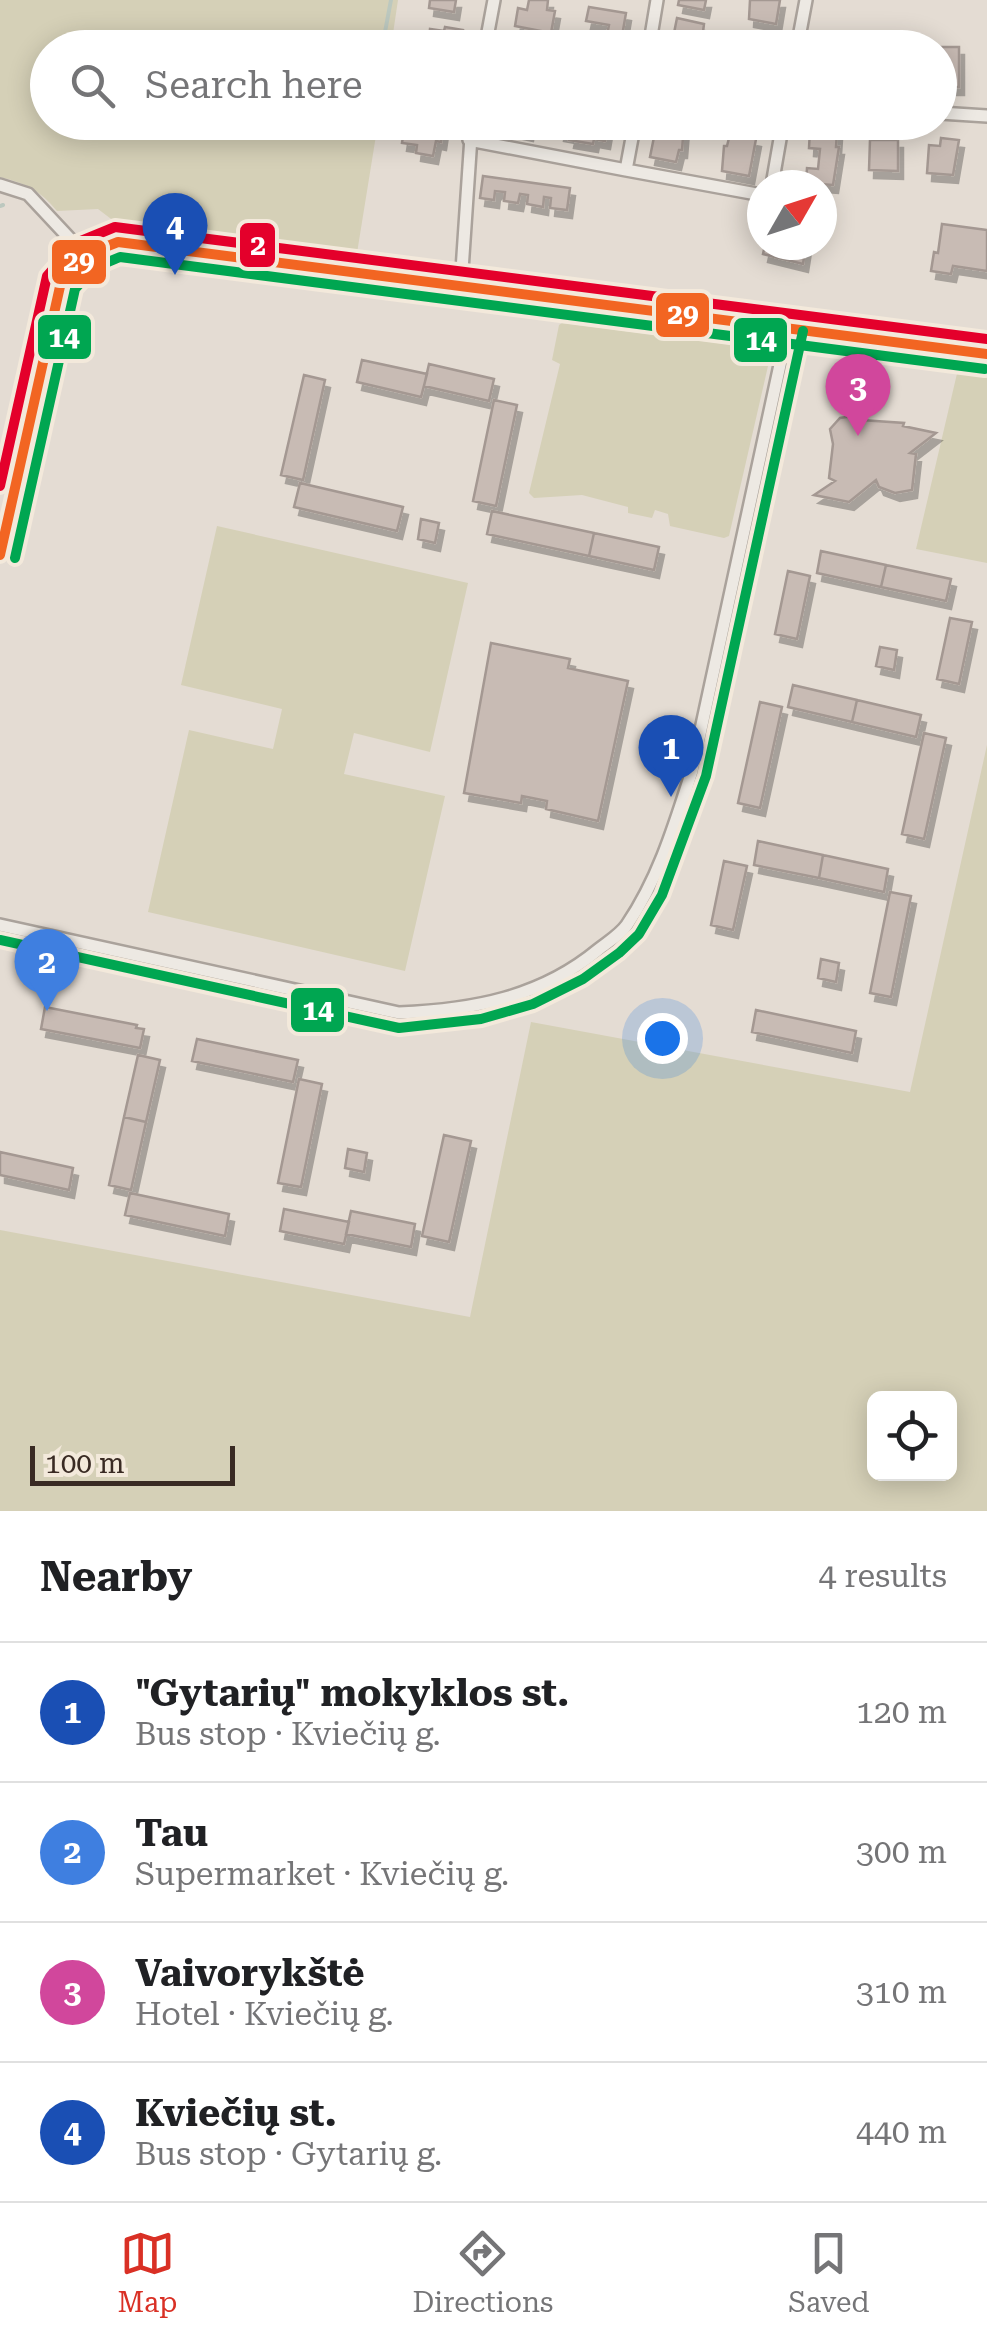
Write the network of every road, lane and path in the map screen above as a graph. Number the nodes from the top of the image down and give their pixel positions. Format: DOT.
graph roads {
  1 [pos="494,0"];
  2 [pos="658,0"];
  3 [pos="806,0"];
  4 [pos="488,30"];
  5 [pos="652,30"];
  6 [pos="800,30"];
  7 [pos="957,114"];
  8 [pos="987,116"];
  9 [pos="468,140"];
  10 [pos="632,140"];
  11 [pos="780,140"];
  12 [pos="626,170"];
  13 [pos="775,170"];
  14 [pos="0,185"];
  15 [pos="747,192"];
  16 [pos="85,254"];
  17 [pos="460,285"];
  18 [pos="788,328"];
  19 [pos="987,354"];
  20 [pos="0,555"];
  21 [pos="0,925"];
  1 -- 4 [label="street"];
  2 -- 5 [label="street"];
  3 -- 6 [label="street"];
  7 -- 8 [label="street"];
  9 -- 12 [label="street"];
  9 -- 17 [label="street"];
  10 -- 12 [label="street"];
  11 -- 13 [label="street"];
  12 -- 15 [label="street"];
  14 -- 16 [label="street"];
  16 -- 17 [label="street"];
  16 -- 20 [label="street"];
  17 -- 18 [label="street"];
  18 -- 19 [label="street"];
  18 -- 21 [label="street"];
}
